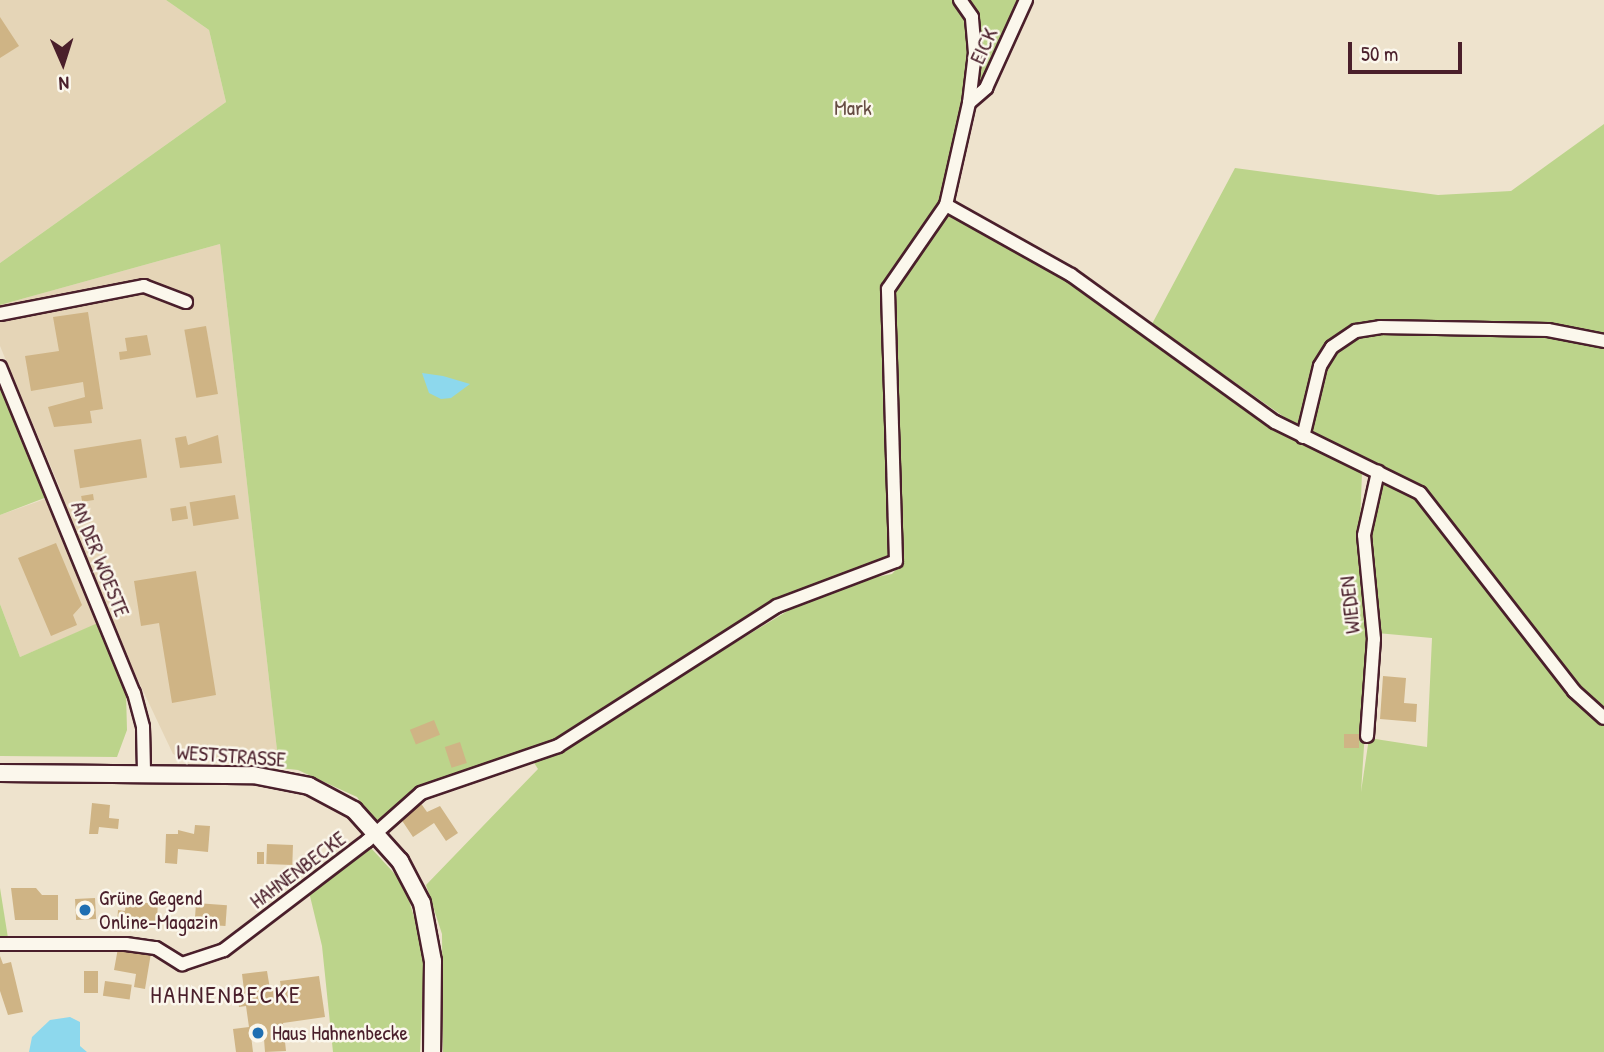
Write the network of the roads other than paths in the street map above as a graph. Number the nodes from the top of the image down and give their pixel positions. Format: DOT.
graph roads {
  1 [pos="960,0"];
  2 [pos="1026,0"];
  3 [pos="969,103"];
  4 [pos="946,205"];
  5 [pos="186,302"];
  6 [pos="0,314"];
  7 [pos="1604,341"];
  8 [pos="0,367"];
  9 [pos="1303,437"];
  10 [pos="1378,472"];
  11 [pos="1604,718"];
  12 [pos="1367,736"];
  13 [pos="144,771"];
  14 [pos="0,773"];
  15 [pos="377,832"];
  16 [pos="0,944"];
  17 [pos="432,1052"];
  1 -- 3 [label="street"];
  2 -- 3 [label="street, EICK"];
  3 -- 4 [label="street"];
  4 -- 9 [label="street"];
  4 -- 15 [label="street"];
  5 -- 6 [label="street"];
  7 -- 9 [label="street"];
  8 -- 13 [label="street, AN DER WOESTE"];
  9 -- 10 [label="street"];
  10 -- 11 [label="street"];
  10 -- 12 [label="street, WIEDEN"];
  13 -- 14 [label="main road, WESTSTRASSE"];
  13 -- 15 [label="main road, WESTSTRASSE"];
  15 -- 16 [label="street, HAHNENBECKE"];
  15 -- 17 [label="main road, WESTSTRASSE"];
}
